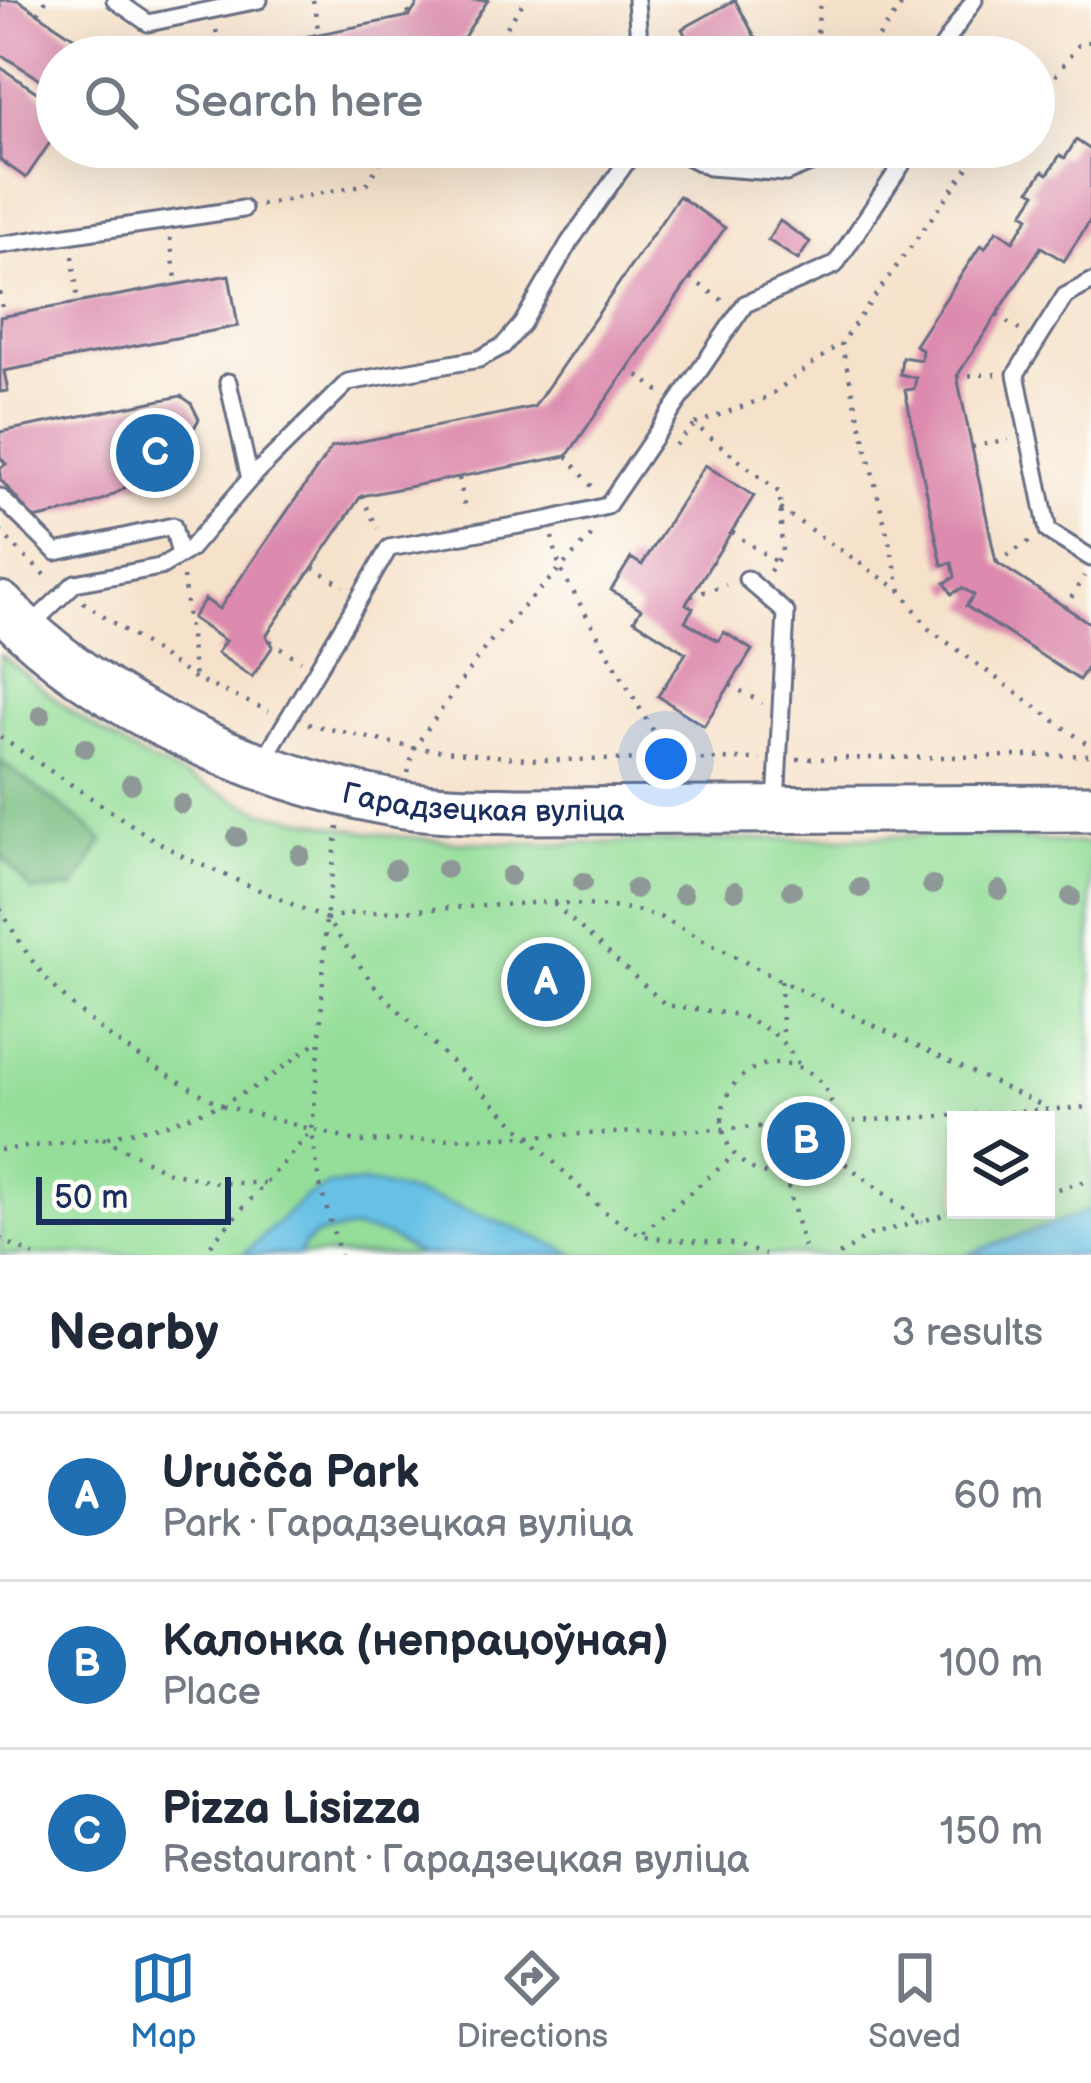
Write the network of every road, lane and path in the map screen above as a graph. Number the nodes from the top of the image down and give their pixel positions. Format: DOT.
graph roads {
  1 [pos="46,0"];
  2 [pos="115,0"];
  3 [pos="259,0"];
  4 [pos="313,0"];
  5 [pos="404,0"];
  6 [pos="525,0"];
  7 [pos="636,0"];
  8 [pos="820,0"];
  9 [pos="904,0"];
  10 [pos="974,0"];
  11 [pos="38,13"];
  12 [pos="410,16"];
  13 [pos="319,34"];
  14 [pos="501,36"];
  15 [pos="639,36"];
  16 [pos="814,36"];
  17 [pos="879,36"];
  18 [pos="950,36"];
  19 [pos="1091,41"];
  20 [pos="1055,76"];
  21 [pos="377,168"];
  22 [pos="622,168"];
  23 [pos="722,168"];
  24 [pos="798,168"];
  25 [pos="899,168"];
  26 [pos="967,168"];
  27 [pos="243,209"];
  28 [pos="168,220"];
  29 [pos="70,236"];
  30 [pos="0,245"];
  31 [pos="690,278"];
  32 [pos="1091,282"];
  33 [pos="177,285"];
  34 [pos="0,292"];
  35 [pos="78,304"];
  36 [pos="740,312"];
  37 [pos="997,315"];
  38 [pos="4,317"];
  39 [pos="1036,342"];
  40 [pos="841,343"];
  41 [pos="628,368"];
  42 [pos="1016,374"];
  43 [pos="957,376"];
  44 [pos="228,382"];
  45 [pos="677,403"];
  46 [pos="695,425"];
  47 [pos="1029,435"];
  48 [pos="972,446"];
  49 [pos="567,456"];
  50 [pos="665,457"];
  51 [pos="459,478"];
  52 [pos="250,479"];
  53 [pos="361,496"];
  54 [pos="0,497"];
  55 [pos="780,509"];
  56 [pos="606,513"];
  57 [pos="548,520"];
  58 [pos="0,531"];
  59 [pos="1048,531"];
  60 [pos="732,532"];
  61 [pos="470,534"];
  62 [pos="389,548"];
  63 [pos="180,555"];
  64 [pos="1091,561"];
  65 [pos="776,562"];
  66 [pos="996,562"];
  67 [pos="313,567"];
  68 [pos="560,568"];
  69 [pos="753,584"];
  70 [pos="66,590"];
  71 [pos="901,591"];
  72 [pos="691,596"];
  73 [pos="361,597"];
  74 [pos="1065,608"];
  75 [pos="12,618"];
  76 [pos="270,641"];
  77 [pos="318,671"];
  78 [pos="195,679"];
  79 [pos="730,685"];
  80 [pos="781,714"];
  81 [pos="289,720"];
  82 [pos="0,737"];
  83 [pos="414,748"];
  84 [pos="1091,751"];
  85 [pos="778,759"];
  86 [pos="668,760"];
  87 [pos="260,766"];
  88 [pos="776,808"];
  89 [pos="1091,808"];
  90 [pos="700,810"];
  91 [pos="338,824"];
  92 [pos="551,902"];
  93 [pos="0,909"];
  94 [pos="326,919"];
  95 [pos="782,981"];
  96 [pos="320,1039"];
  97 [pos="782,1042"];
  98 [pos="800,1067"];
  99 [pos="221,1106"];
  100 [pos="1091,1107"];
  101 [pos="1048,1109"];
  102 [pos="835,1120"];
  103 [pos="723,1129"];
  104 [pos="312,1131"];
  105 [pos="526,1136"];
  106 [pos="103,1138"];
  107 [pos="826,1149"];
  108 [pos="0,1150"];
  109 [pos="735,1154"];
  110 [pos="785,1175"];
  111 [pos="1091,1180"];
  112 [pos="266,1183"];
  113 [pos="1055,1190"];
  114 [pos="947,1214"];
  115 [pos="922,1222"];
  116 [pos="640,1234"];
  117 [pos="0,1239"];
  118 [pos="34,1255"];
  119 [pos="204,1255"];
  120 [pos="340,1255"];
  121 [pos="765,1255"];
  122 [pos="806,1255"];
  123 [pos="838,1255"];
  1 -- 11 [label="path"];
  2 -- 3 [label="lane"];
  4 -- 13 [label="path"];
  5 -- 12 [label="path"];
  6 -- 14 [label="path"];
  7 -- 15 [label="lane"];
  8 -- 16 [label="path"];
  9 -- 17 [label="path"];
  10 -- 18 [label="lane"];
  19 -- 20 [label="path"];
  21 -- 27 [label="path"];
  22 -- 52 [label="lane"];
  23 -- 24 [label="lane"];
  25 -- 36 [label="lane"];
  26 -- 40 [label="path"];
  27 -- 28 [label="lane"];
  28 -- 29 [label="lane"];
  28 -- 33 [label="path"];
  29 -- 30 [label="lane"];
  29 -- 35 [label="path"];
  31 -- 36 [label="path"];
  32 -- 39 [label="lane"];
  34 -- 38 [label="path"];
  36 -- 45 [label="lane"];
  37 -- 39 [label="path"];
  39 -- 42 [label="lane"];
  40 -- 46 [label="path"];
  40 -- 71 [label="path"];
  41 -- 45 [label="path"];
  42 -- 43 [label="path"];
  42 -- 47 [label="lane"];
  44 -- 52 [label="lane"];
  45 -- 56 [label="lane"];
  46 -- 50 [label="path"];
  46 -- 55 [label="path"];
  47 -- 48 [label="path"];
  47 -- 59 [label="lane"];
  49 -- 56 [label="path"];
  51 -- 61 [label="path"];
  52 -- 63 [label="lane"];
  53 -- 62 [label="path"];
  54 -- 63 [label="lane"];
  55 -- 65 [label="path"];
  55 -- 71 [label="path"];
  56 -- 57 [label="lane"];
  56 -- 68 [label="path"];
  57 -- 61 [label="lane"];
  57 -- 68 [label="path"];
  58 -- 70 [label="path"];
  59 -- 64 [label="lane"];
  59 -- 66 [label="path"];
  60 -- 65 [label="path"];
  61 -- 62 [label="lane"];
  62 -- 73 [label="lane"];
  63 -- 70 [label="lane"];
  63 -- 78 [label="path"];
  64 -- 74 [label="path"];
  65 -- 69 [label="path"];
  67 -- 73 [label="path"];
  68 -- 83 [label="path"];
  68 -- 86 [label="path"];
  69 -- 72 [label="path"];
  69 -- 80 [label="lane"];
  70 -- 75 [label="lane"];
  70 -- 78 [label="path"];
  71 -- 84 [label="path"];
  73 -- 77 [label="lane"];
  75 -- 87 [label="street, Гарадзецкая вуліца"];
  76 -- 77 [label="path"];
  77 -- 81 [label="lane"];
  78 -- 81 [label="path"];
  79 -- 80 [label="path"];
  80 -- 85 [label="lane"];
  81 -- 83 [label="path"];
  81 -- 87 [label="lane"];
  82 -- 94 [label="path"];
  83 -- 86 [label="path"];
  84 -- 85 [label="path"];
  85 -- 86 [label="path"];
  85 -- 88 [label="lane"];
  86 -- 90 [label="path"];
  87 -- 90 [label="street, Гарадзецкая вуліца"];
  88 -- 89 [label="street, Гарадзецкая вуліца"];
  88 -- 90 [label="street, Гарадзецкая вуліца"];
  91 -- 94 [label="path"];
  92 -- 94 [label="path"];
  92 -- 95 [label="path"];
  92 -- 97 [label="path"];
  93 -- 99 [label="path"];
  94 -- 96 [label="path"];
  94 -- 105 [label="path"];
  95 -- 97 [label="path"];
  95 -- 101 [label="path"];
  96 -- 99 [label="path"];
  96 -- 104 [label="path"];
  97 -- 98 [label="path"];
  98 -- 102 [label="path"];
  98 -- 103 [label="path"];
  99 -- 104 [label="path"];
  99 -- 106 [label="path"];
  100 -- 101 [label="path"];
  101 -- 102 [label="path"];
  102 -- 103 [label="path"];
  102 -- 107 [label="path"];
  103 -- 105 [label="path"];
  103 -- 109 [label="path"];
  104 -- 105 [label="path"];
  104 -- 112 [label="path"];
  104 -- 120 [label="path"];
  105 -- 116 [label="path"];
  106 -- 108 [label="path"];
  106 -- 112 [label="path"];
  107 -- 110 [label="path"];
  107 -- 115 [label="path"];
  109 -- 110 [label="path"];
  109 -- 116 [label="path"];
  110 -- 122 [label="path"];
  111 -- 113 [label="path"];
  112 -- 119 [label="path"];
  114 -- 115 [label="path"];
  115 -- 123 [label="path"];
  116 -- 121 [label="path"];
  117 -- 118 [label="path"];
}
